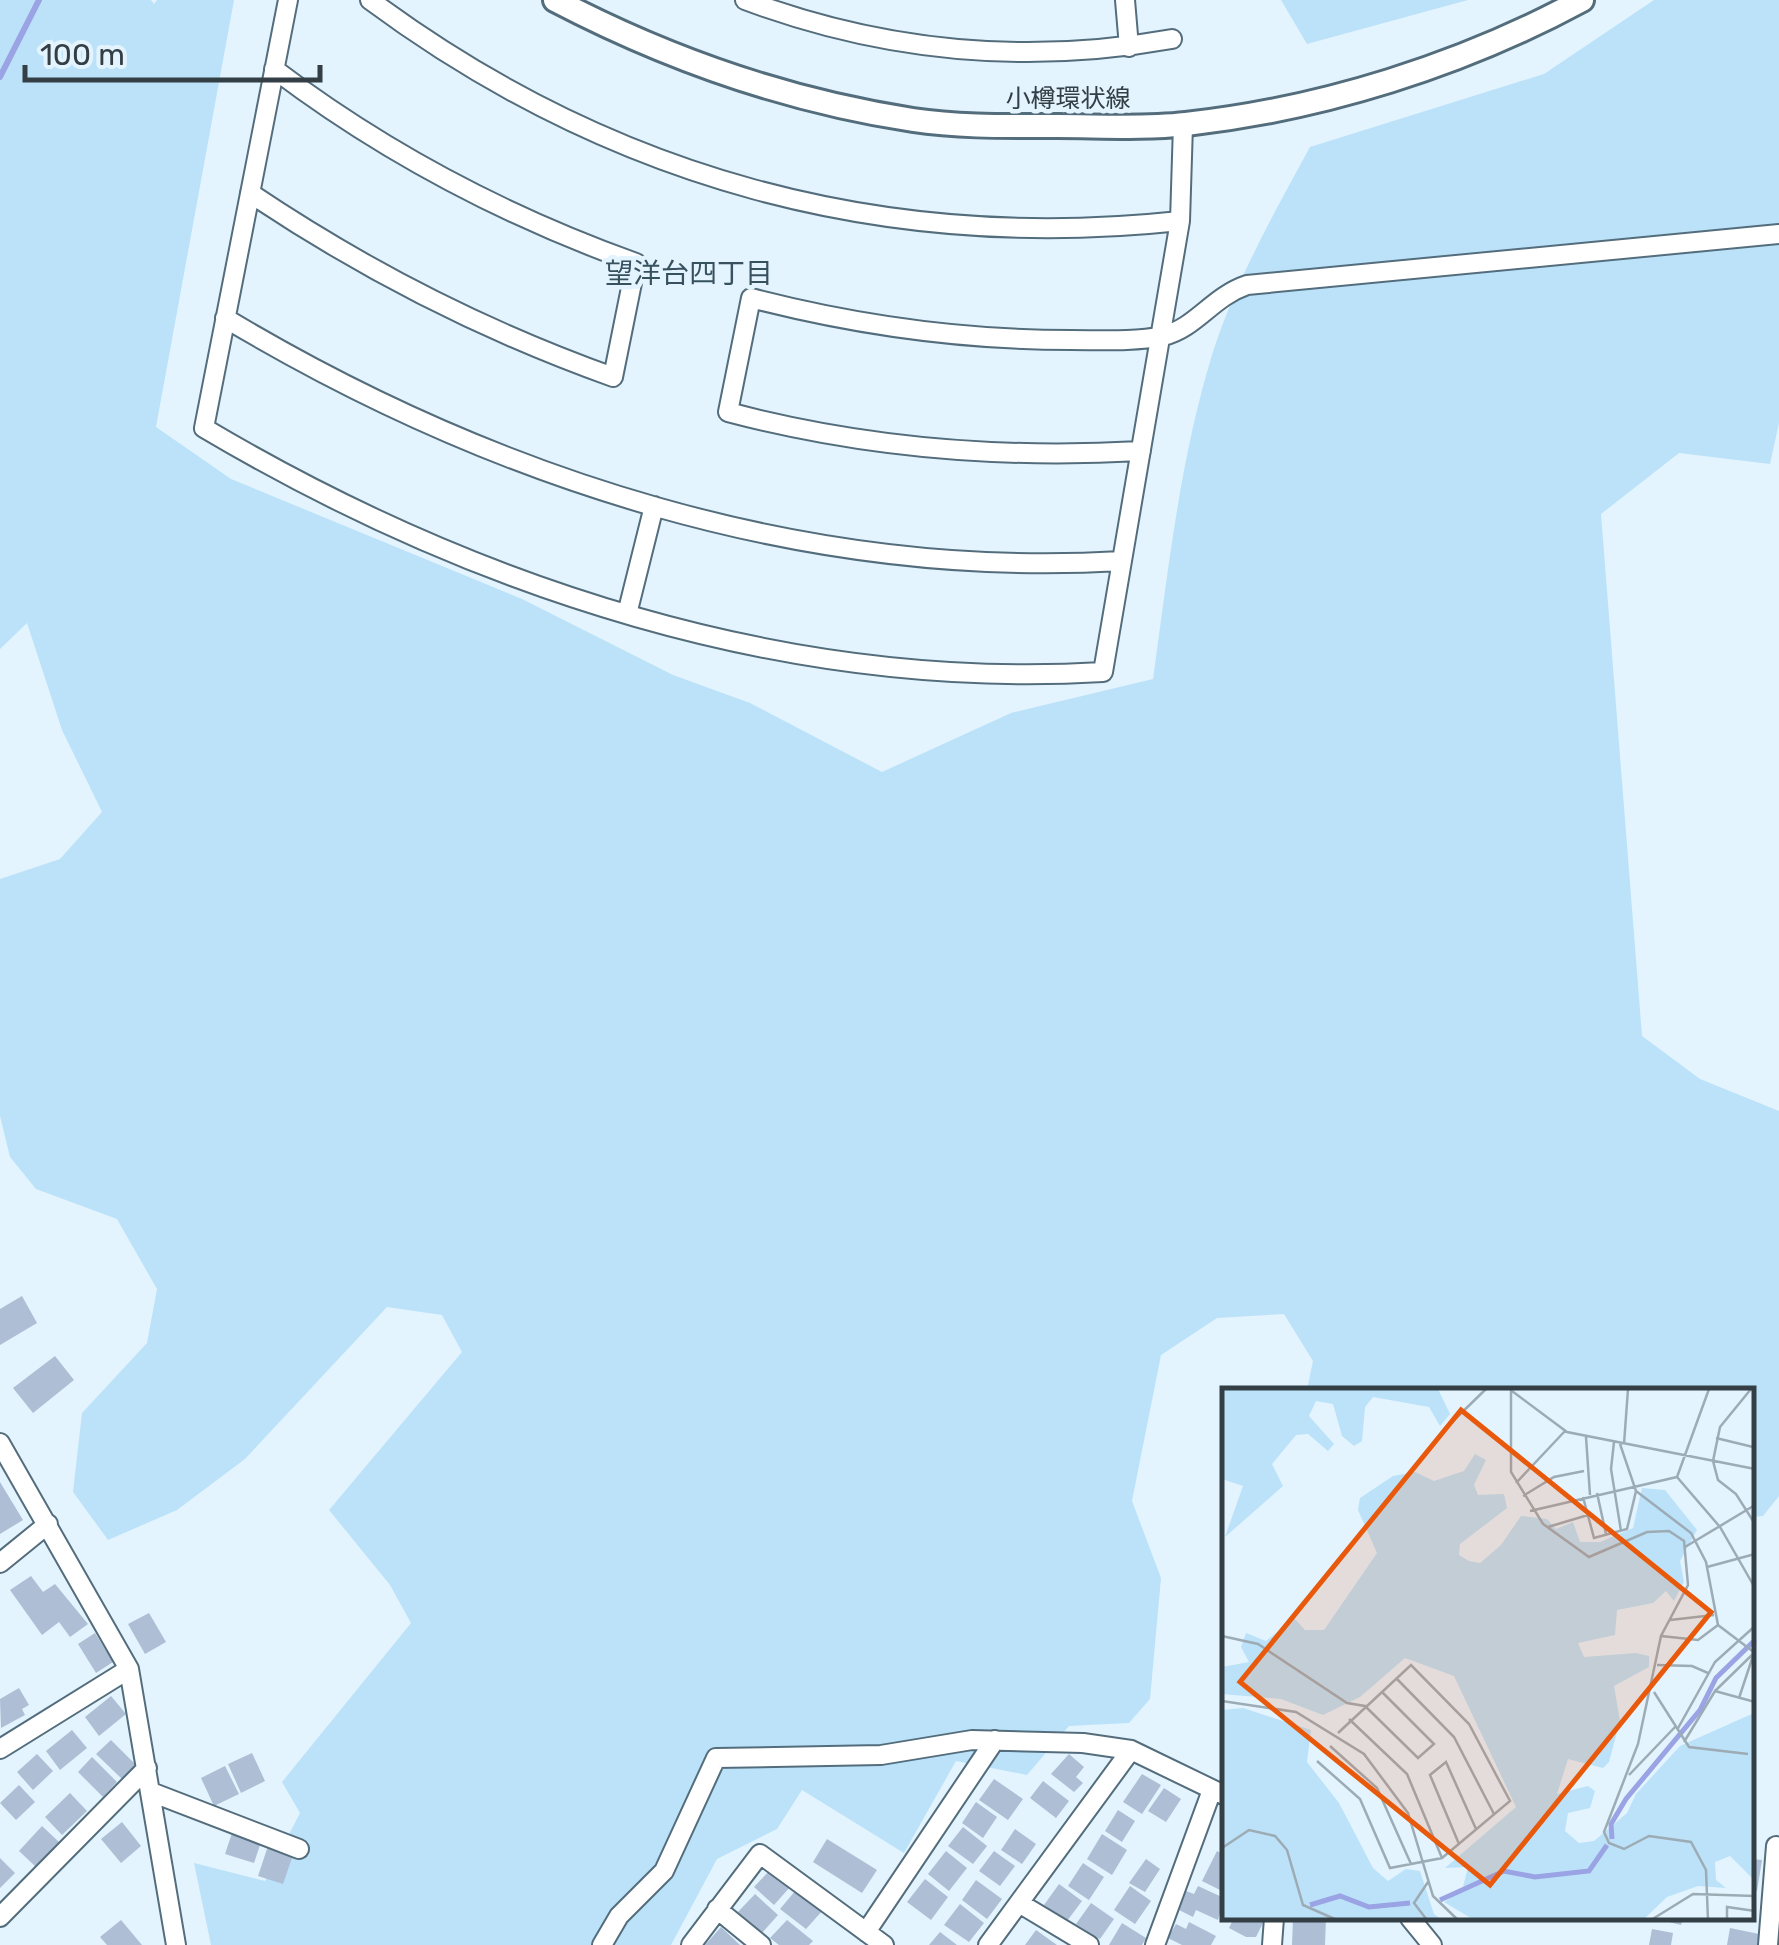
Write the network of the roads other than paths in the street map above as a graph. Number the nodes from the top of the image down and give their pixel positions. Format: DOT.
graph roads {
  1 [pos="288,0"];
  2 [pos="370,0"];
  3 [pos="555,0"];
  4 [pos="745,0"];
  5 [pos="1125,0"];
  6 [pos="1582,0"];
  7 [pos="1172,39"];
  8 [pos="1129,47"];
  9 [pos="274,69"];
  10 [pos="1184,125"];
  11 [pos="250,193"];
  12 [pos="1180,221"];
  13 [pos="1779,234"];
  14 [pos="225,318"];
  15 [pos="1160,336"];
  16 [pos="1141,451"];
  17 [pos="654,506"];
  18 [pos="1122,562"];
  19 [pos="627,614"];
  20 [pos="0,1443"];
  21 [pos="48,1524"];
  22 [pos="0,1562"];
  23 [pos="129,1670"];
  24 [pos="995,1740"];
  25 [pos="0,1749"];
  26 [pos="1131,1750"];
  27 [pos="146,1768"];
  28 [pos="151,1792"];
  29 [pos="1218,1793"];
  30 [pos="1776,1846"];
  31 [pos="299,1849"];
  32 [pos="1019,1903"];
  33 [pos="717,1909"];
  34 [pos="0,1917"];
  35 [pos="1274,1920"];
  36 [pos="1412,1920"];
  37 [pos="866,1932"];
  38 [pos="176,1945"];
  39 [pos="602,1945"];
  40 [pos="691,1945"];
  41 [pos="761,1945"];
  42 [pos="884,1945"];
  43 [pos="988,1945"];
  44 [pos="1089,1945"];
  45 [pos="1154,1945"];
  46 [pos="1272,1945"];
  47 [pos="1432,1945"];
  48 [pos="1768,1945"];
  1 -- 9 [label="street"];
  2 -- 12 [label="street"];
  3 -- 10 [label="main road, 小樽環状線"];
  4 -- 8 [label="street"];
  5 -- 8 [label="street"];
  6 -- 10 [label="main road, 小樽環状線"];
  7 -- 8 [label="street"];
  9 -- 11 [label="street"];
  9 -- 11 [label="street"];
  10 -- 12 [label="street"];
  11 -- 14 [label="street"];
  12 -- 15 [label="street"];
  13 -- 15 [label="street"];
  14 -- 17 [label="street"];
  14 -- 19 [label="street"];
  15 -- 16 [label="street"];
  15 -- 16 [label="street"];
  16 -- 18 [label="street"];
  17 -- 18 [label="street"];
  17 -- 19 [label="street"];
  18 -- 19 [label="street"];
  20 -- 21 [label="street"];
  21 -- 22 [label="street"];
  21 -- 23 [label="street"];
  23 -- 25 [label="street"];
  23 -- 27 [label="street"];
  24 -- 26 [label="street"];
  24 -- 37 [label="street"];
  24 -- 39 [label="street"];
  26 -- 29 [label="street"];
  26 -- 32 [label="street"];
  27 -- 28 [label="street"];
  27 -- 34 [label="street"];
  28 -- 31 [label="street"];
  28 -- 38 [label="street"];
  29 -- 45 [label="street"];
  30 -- 48 [label="street"];
  32 -- 43 [label="street"];
  32 -- 44 [label="street"];
  33 -- 37 [label="street"];
  33 -- 40 [label="street"];
  33 -- 41 [label="street"];
  35 -- 46 [label="street"];
  36 -- 47 [label="street"];
  37 -- 42 [label="street"];
}
